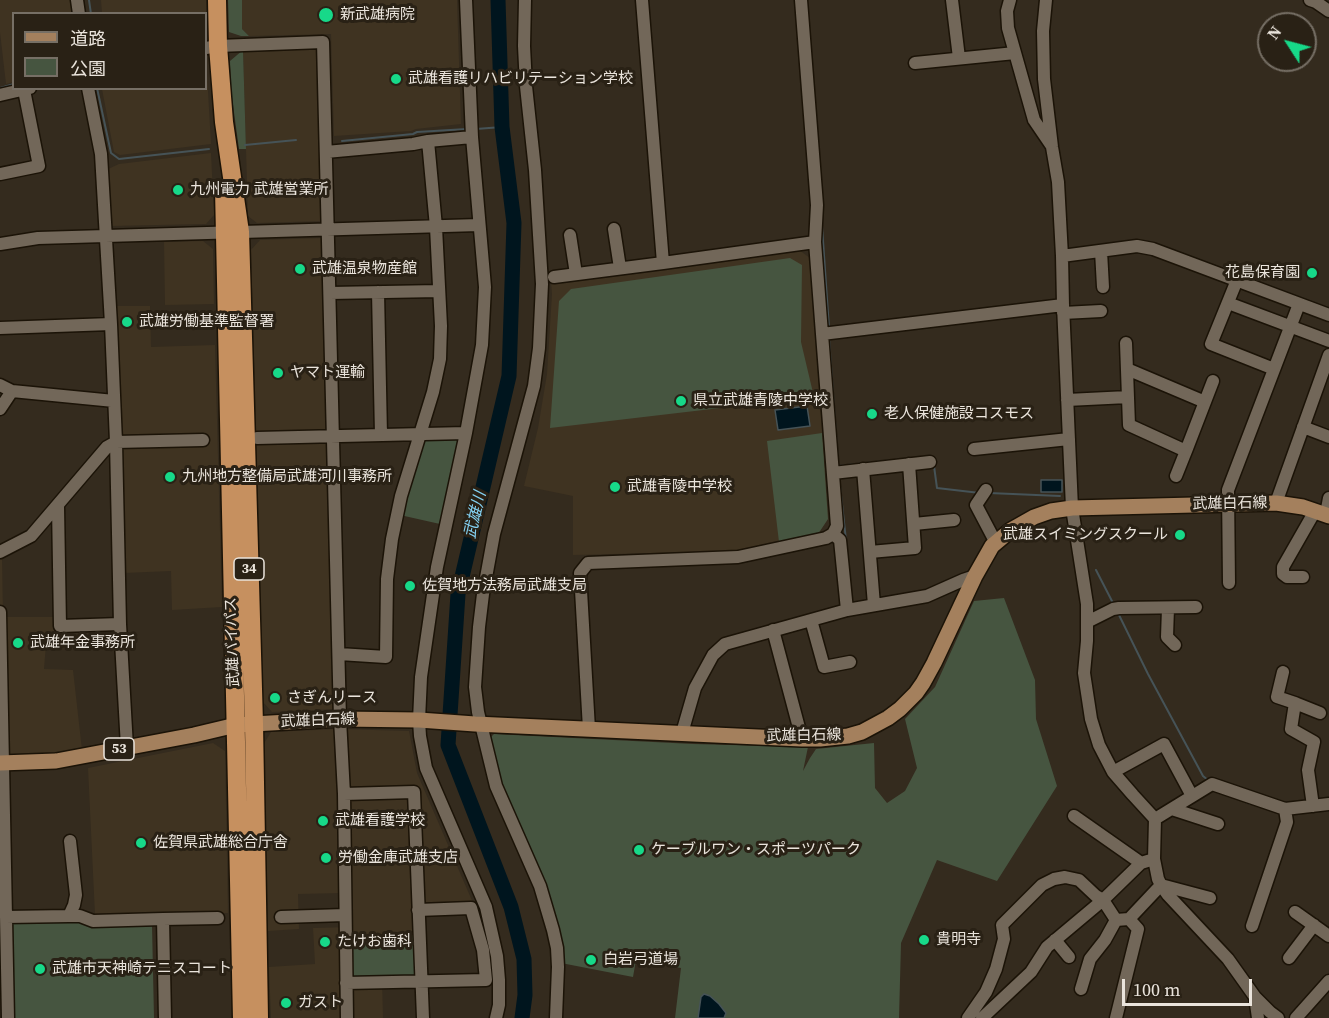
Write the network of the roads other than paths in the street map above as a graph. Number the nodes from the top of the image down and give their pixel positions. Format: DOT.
graph roads {
  1 [pos="217,0"];
  2 [pos="466,0"];
  3 [pos="525,0"];
  4 [pos="642,0"];
  5 [pos="801,0"];
  6 [pos="952,0"];
  7 [pos="1010,0"];
  8 [pos="1046,0"];
  9 [pos="1310,0"];
  10 [pos="1329,11"];
  11 [pos="212,47"];
  12 [pos="1015,52"];
  13 [pos="959,58"];
  14 [pos="915,63"];
  15 [pos="22,90"];
  16 [pos="27,90"];
  17 [pos="88,90"];
  18 [pos="0,95"];
  19 [pos="472,137"];
  20 [pos="428,141"];
  21 [pos="1052,147"];
  22 [pos="326,152"];
  23 [pos="0,174"];
  24 [pos="479,225"];
  25 [pos="436,227"];
  26 [pos="328,229"];
  27 [pos="614,229"];
  28 [pos="232,232"];
  29 [pos="570,235"];
  30 [pos="105,236"];
  31 [pos="815,242"];
  32 [pos="0,244"];
  33 [pos="1101,251"];
  34 [pos="1062,256"];
  35 [pos="663,264"];
  36 [pos="620,268"];
  37 [pos="576,274"];
  38 [pos="554,277"];
  39 [pos="1237,280"];
  40 [pos="1103,287"];
  41 [pos="439,291"];
  42 [pos="378,292"];
  43 [pos="330,293"];
  44 [pos="1228,303"];
  45 [pos="1299,304"];
  46 [pos="1063,309"];
  47 [pos="1101,311"];
  48 [pos="1328,313"];
  49 [pos="111,324"];
  50 [pos="1290,326"];
  51 [pos="0,328"];
  52 [pos="822,334"];
  53 [pos="1329,341"];
  54 [pos="1126,343"];
  55 [pos="1329,355"];
  56 [pos="1126,369"];
  57 [pos="1274,369"];
  58 [pos="1213,381"];
  59 [pos="0,385"];
  60 [pos="12,391"];
  61 [pos="1128,397"];
  62 [pos="1067,400"];
  63 [pos="114,401"];
  64 [pos="1204,402"];
  65 [pos="0,409"];
  66 [pos="1303,427"];
  67 [pos="466,433"];
  68 [pos="420,434"];
  69 [pos="381,435"];
  70 [pos="334,436"];
  71 [pos="1329,437"];
  72 [pos="257,438"];
  73 [pos="203,440"];
  74 [pos="1069,440"];
  75 [pos="116,442"];
  76 [pos="974,449"];
  77 [pos="1186,451"];
  78 [pos="930,462"];
  79 [pos="909,464"];
  80 [pos="863,469"];
  81 [pos="837,472"];
  82 [pos="1176,476"];
  83 [pos="984,493"];
  84 [pos="1329,498"];
  85 [pos="1275,503"];
  86 [pos="1229,504"];
  87 [pos="57,506"];
  88 [pos="1072,508"];
  89 [pos="1325,513"];
  90 [pos="954,520"];
  91 [pos="914,524"];
  92 [pos="833,534"];
  93 [pos="996,543"];
  94 [pos="0,552"];
  95 [pos="870,552"];
  96 [pos="975,576"];
  97 [pos="1304,577"];
  98 [pos="1229,583"];
  99 [pos="874,605"];
  100 [pos="1196,607"];
  101 [pos="1168,608"];
  102 [pos="847,610"];
  103 [pos="0,612"];
  104 [pos="811,620"];
  105 [pos="1087,622"];
  106 [pos="120,624"];
  107 [pos="773,630"];
  108 [pos="1175,645"];
  109 [pos="339,654"];
  110 [pos="850,662"];
  111 [pos="1283,672"];
  112 [pos="1295,703"];
  113 [pos="1320,713"];
  114 [pos="340,719"];
  115 [pos="420,720"];
  116 [pos="478,724"];
  117 [pos="245,725"];
  118 [pos="589,729"];
  119 [pos="682,733"];
  120 [pos="802,739"];
  121 [pos="127,747"];
  122 [pos="2,763"];
  123 [pos="1113,772"];
  124 [pos="344,794"];
  125 [pos="1192,796"];
  126 [pos="1329,804"];
  127 [pos="1313,806"];
  128 [pos="1172,808"];
  129 [pos="1285,809"];
  130 [pos="1074,816"];
  131 [pos="1155,819"];
  132 [pos="1218,824"];
  133 [pos="70,841"];
  134 [pos="1154,859"];
  135 [pos="1141,863"];
  136 [pos="1161,885"];
  137 [pos="1210,898"];
  138 [pos="1103,900"];
  139 [pos="418,910"];
  140 [pos="1295,912"];
  141 [pos="345,915"];
  142 [pos="69,916"];
  143 [pos="6,917"];
  144 [pos="281,917"];
  145 [pos="218,918"];
  146 [pos="163,919"];
  147 [pos="1123,919"];
  148 [pos="1314,925"];
  149 [pos="1252,926"];
  150 [pos="1329,936"];
  151 [pos="1055,940"];
  152 [pos="1069,957"];
  153 [pos="1289,958"];
  154 [pos="1329,981"];
  155 [pos="420,982"];
  156 [pos="346,983"];
  157 [pos="1082,988"];
  158 [pos="1255,997"];
  159 [pos="5,1016"];
  160 [pos="165,1018"];
  161 [pos="242,1018"];
  162 [pos="259,1018"];
  163 [pos="347,1018"];
  164 [pos="423,1018"];
  165 [pos="496,1018"];
  166 [pos="556,1018"];
  167 [pos="968,1018"];
  168 [pos="982,1018"];
  169 [pos="1116,1018"];
  170 [pos="1258,1018"];
  171 [pos="1278,1018"];
  172 [pos="1296,1018"];
  1 -- 11 [label="highway, 武雄バイパス / 34"];
  2 -- 19 [label="street"];
  3 -- 116 [label="street"];
  4 -- 35 [label="street"];
  5 -- 31 [label="street"];
  6 -- 13 [label="street"];
  7 -- 12 [label="street"];
  8 -- 21 [label="street"];
  9 -- 10 [label="street"];
  11 -- 22 [label="street"];
  11 -- 28 [label="highway, 武雄バイパス / 34"];
  12 -- 13 [label="street"];
  12 -- 21 [label="street"];
  13 -- 14 [label="street"];
  15 -- 18 [label="street"];
  16 -- 23 [label="street"];
  17 -- 30 [label="street"];
  19 -- 20 [label="street"];
  19 -- 24 [label="street"];
  20 -- 22 [label="street"];
  20 -- 25 [label="street"];
  21 -- 34 [label="street"];
  22 -- 26 [label="street"];
  24 -- 25 [label="street"];
  24 -- 67 [label="street"];
  25 -- 26 [label="street"];
  25 -- 41 [label="street"];
  26 -- 28 [label="street"];
  26 -- 43 [label="street"];
  27 -- 36 [label="street"];
  28 -- 30 [label="street"];
  28 -- 117 [label="highway, 武雄バイパス / 34"];
  29 -- 37 [label="street"];
  30 -- 32 [label="street"];
  30 -- 49 [label="street"];
  31 -- 35 [label="street"];
  31 -- 52 [label="street"];
  33 -- 34 [label="street"];
  33 -- 39 [label="street"];
  33 -- 40 [label="street"];
  34 -- 46 [label="street"];
  35 -- 36 [label="street"];
  36 -- 37 [label="street"];
  37 -- 38 [label="street"];
  39 -- 44 [label="street"];
  39 -- 45 [label="street"];
  41 -- 42 [label="street"];
  41 -- 68 [label="street"];
  42 -- 43 [label="street"];
  42 -- 69 [label="street"];
  43 -- 70 [label="street"];
  44 -- 50 [label="street"];
  44 -- 57 [label="street"];
  45 -- 48 [label="street"];
  45 -- 50 [label="street"];
  46 -- 47 [label="street"];
  46 -- 52 [label="street"];
  46 -- 62 [label="street"];
  49 -- 51 [label="street"];
  49 -- 63 [label="street"];
  50 -- 53 [label="street"];
  50 -- 57 [label="street"];
  52 -- 81 [label="street"];
  54 -- 56 [label="street"];
  55 -- 66 [label="street"];
  56 -- 61 [label="street"];
  56 -- 64 [label="street"];
  57 -- 86 [label="street"];
  58 -- 64 [label="street"];
  59 -- 60 [label="street"];
  60 -- 63 [label="street"];
  60 -- 65 [label="street"];
  61 -- 62 [label="street"];
  61 -- 77 [label="street"];
  62 -- 74 [label="street"];
  63 -- 75 [label="street"];
  64 -- 77 [label="street"];
  66 -- 71 [label="street"];
  66 -- 85 [label="street"];
  67 -- 68 [label="street"];
  67 -- 115 [label="street"];
  68 -- 69 [label="street"];
  68 -- 109 [label="street"];
  69 -- 70 [label="street"];
  70 -- 72 [label="street"];
  70 -- 109 [label="street"];
  73 -- 75 [label="street"];
  74 -- 76 [label="street"];
  74 -- 88 [label="street"];
  75 -- 87 [label="street"];
  75 -- 106 [label="street"];
  77 -- 82 [label="street"];
  78 -- 79 [label="street"];
  79 -- 80 [label="street"];
  79 -- 91 [label="street"];
  80 -- 81 [label="street"];
  80 -- 95 [label="street"];
  81 -- 92 [label="street"];
  83 -- 93 [label="street"];
  84 -- 89 [label="street"];
  85 -- 86 [label="main road, 武雄白石線"];
  85 -- 89 [label="main road, 武雄白石線"];
  86 -- 88 [label="main road, 武雄白石線"];
  86 -- 98 [label="street"];
  87 -- 94 [label="street"];
  87 -- 106 [label="street"];
  88 -- 93 [label="main road, 武雄白石線"];
  88 -- 105 [label="street"];
  89 -- 97 [label="street"];
  90 -- 91 [label="street"];
  91 -- 95 [label="street"];
  92 -- 102 [label="street"];
  92 -- 118 [label="street"];
  93 -- 96 [label="main road, 武雄白石線"];
  95 -- 99 [label="street"];
  96 -- 99 [label="street"];
  96 -- 120 [label="main road, 武雄白石線"];
  99 -- 102 [label="street"];
  100 -- 101 [label="street"];
  101 -- 105 [label="street"];
  101 -- 108 [label="street"];
  102 -- 104 [label="street"];
  103 -- 122 [label="street"];
  104 -- 107 [label="street"];
  104 -- 110 [label="street"];
  105 -- 123 [label="street"];
  106 -- 121 [label="street"];
  107 -- 119 [label="street"];
  107 -- 120 [label="street"];
  109 -- 114 [label="street"];
  111 -- 112 [label="street"];
  112 -- 113 [label="street"];
  112 -- 127 [label="street"];
  114 -- 115 [label="main road, 武雄白石線"];
  114 -- 117 [label="main road, 武雄白石線"];
  114 -- 124 [label="street"];
  115 -- 116 [label="main road, 武雄白石線"];
  115 -- 165 [label="street"];
  116 -- 118 [label="main road, 武雄白石線"];
  116 -- 166 [label="street"];
  117 -- 121 [label="main road, 53"];
  117 -- 161 [label="highway, 武雄バイパス / 34"];
  117 -- 162 [label="highway, 武雄バイパス / 34"];
  118 -- 119 [label="main road, 武雄白石線"];
  119 -- 120 [label="main road, 武雄白石線"];
  121 -- 122 [label="main road, 53"];
  122 -- 143 [label="street"];
  123 -- 125 [label="street"];
  123 -- 131 [label="street"];
  124 -- 139 [label="street"];
  124 -- 141 [label="street"];
  125 -- 128 [label="street"];
  125 -- 129 [label="street"];
  126 -- 127 [label="street"];
  127 -- 129 [label="street"];
  128 -- 131 [label="street"];
  128 -- 132 [label="street"];
  129 -- 149 [label="street"];
  130 -- 135 [label="street"];
  131 -- 134 [label="street"];
  133 -- 142 [label="street"];
  134 -- 135 [label="street"];
  134 -- 136 [label="street"];
  135 -- 138 [label="street"];
  136 -- 137 [label="street"];
  136 -- 147 [label="street"];
  136 -- 158 [label="street"];
  138 -- 147 [label="street"];
  138 -- 151 [label="street"];
  138 -- 167 [label="street"];
  139 -- 155 [label="street"];
  139 -- 155 [label="street"];
  140 -- 148 [label="street"];
  141 -- 144 [label="street"];
  141 -- 156 [label="street"];
  142 -- 143 [label="street"];
  142 -- 146 [label="street"];
  143 -- 159 [label="street"];
  145 -- 146 [label="street"];
  146 -- 160 [label="street"];
  147 -- 157 [label="street"];
  147 -- 169 [label="street"];
  148 -- 150 [label="street"];
  148 -- 153 [label="street"];
  151 -- 152 [label="street"];
  151 -- 168 [label="street"];
  154 -- 172 [label="street"];
  155 -- 156 [label="street"];
  155 -- 164 [label="street"];
  156 -- 163 [label="street"];
  158 -- 170 [label="street"];
  158 -- 171 [label="street"];
}
